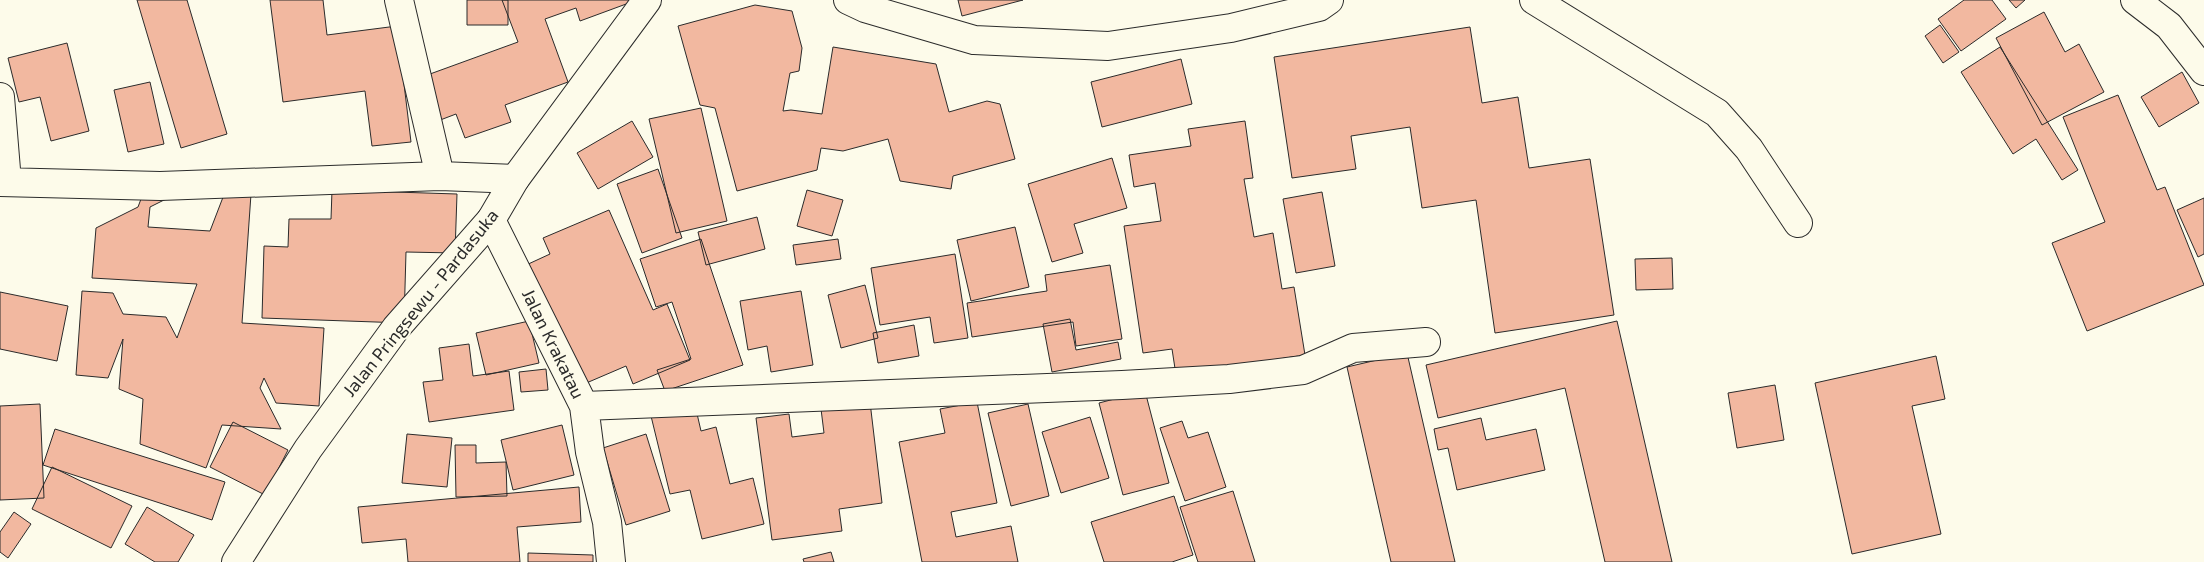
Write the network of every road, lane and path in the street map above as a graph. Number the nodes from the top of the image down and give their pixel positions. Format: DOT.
graph roads {
  1 [pos="399,0"];
  2 [pos="647,0"];
  3 [pos="848,0"];
  4 [pos="1329,0"];
  5 [pos="1534,0"];
  6 [pos="2134,0"];
  7 [pos="2199,60"];
  8 [pos="0,97"];
  9 [pos="440,176"];
  10 [pos="515,179"];
  11 [pos="3,182"];
  12 [pos="491,220"];
  13 [pos="1798,223"];
  14 [pos="1426,342"];
  15 [pos="584,406"];
  16 [pos="236,562"];
  17 [pos="611,562"];
  1 -- 9 [label="street"];
  2 -- 10 [label="street, Jalan Pringsewu - Pardasuka"];
  3 -- 4 [label="street"];
  5 -- 13 [label="street"];
  6 -- 7 [label="street"];
  8 -- 11 [label="street"];
  9 -- 10 [label="street"];
  9 -- 11 [label="street"];
  10 -- 12 [label="street, Jalan Pringsewu - Pardasuka"];
  12 -- 15 [label="street, Jalan Krakatau"];
  12 -- 16 [label="street, Jalan Pringsewu - Pardasuka"];
  14 -- 15 [label="street"];
  15 -- 17 [label="street, Jalan Krakatau"];
}
